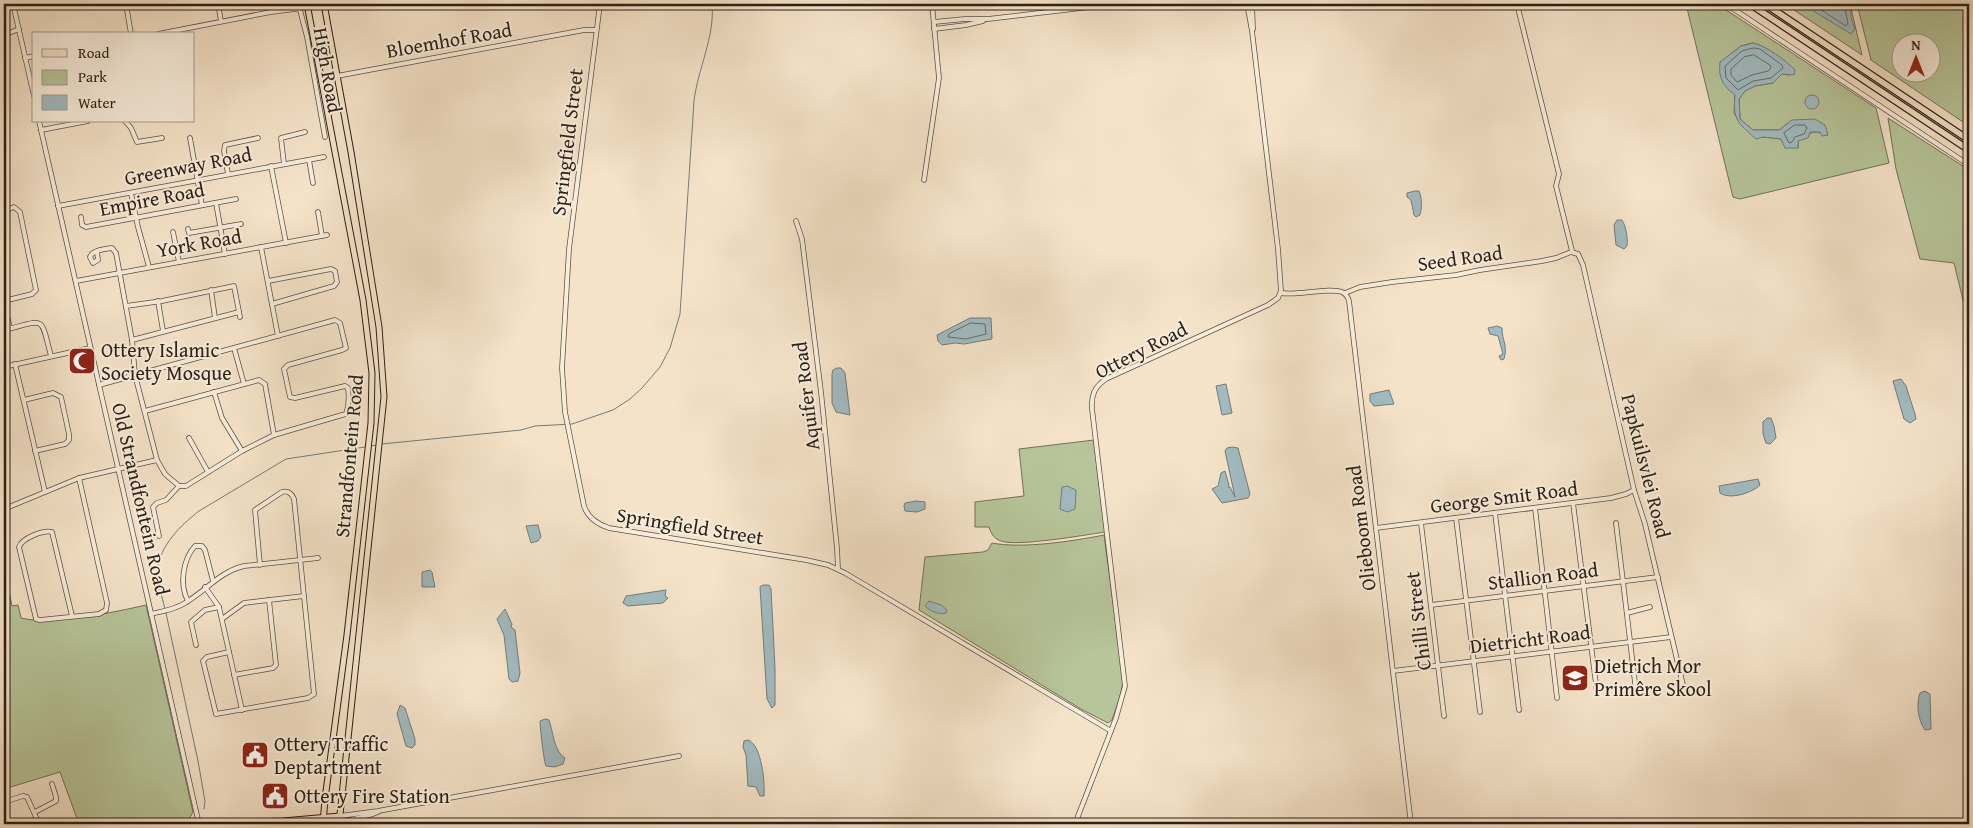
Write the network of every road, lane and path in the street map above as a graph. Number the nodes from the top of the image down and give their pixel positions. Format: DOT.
graph roads {
  1 [pos="12,4"];
  2 [pos="126,4"];
  3 [pos="218,4"];
  4 [pos="307,4"];
  5 [pos="324,4"];
  6 [pos="600,4"];
  7 [pos="932,4"];
  8 [pos="1115,4"];
  9 [pos="1247,4"];
  10 [pos="1252,4"];
  11 [pos="1518,4"];
  12 [pos="1726,4"];
  13 [pos="1750,4"];
  14 [pos="1765,4"];
  15 [pos="1090,5"];
  16 [pos="988,19"];
  17 [pos="221,21"];
  18 [pos="934,22"];
  19 [pos="19,29"];
  20 [pos="934,29"];
  21 [pos="596,30"];
  22 [pos="1252,31"];
  23 [pos="131,32"];
  24 [pos="168,32"];
  25 [pos="4,35"];
  26 [pos="32,56"];
  27 [pos="25,58"];
  28 [pos="337,76"];
  29 [pos="32,88"];
  30 [pos="39,122"];
  31 [pos="83,122"];
  32 [pos="126,122"];
  33 [pos="41,130"];
  34 [pos="305,132"];
  35 [pos="325,137"];
  36 [pos="162,138"];
  37 [pos="190,138"];
  38 [pos="258,138"];
  39 [pos="1969,140"];
  40 [pos="1969,150"];
  41 [pos="324,157"];
  42 [pos="309,160"];
  43 [pos="284,164"];
  44 [pos="1969,165"];
  45 [pos="271,166"];
  46 [pos="228,174"];
  47 [pos="197,180"];
  48 [pos="924,180"];
  49 [pos="313,183"];
  50 [pos="131,192"];
  51 [pos="236,199"];
  52 [pos="216,203"];
  53 [pos="202,205"];
  54 [pos="58,206"];
  55 [pos="4,211"];
  56 [pos="318,212"];
  57 [pos="81,217"];
  58 [pos="136,218"];
  59 [pos="796,221"];
  60 [pos="241,224"];
  61 [pos="188,228"];
  62 [pos="220,228"];
  63 [pos="173,232"];
  64 [pos="327,235"];
  65 [pos="322,236"];
  66 [pos="286,243"];
  67 [pos="261,247"];
  68 [pos="97,251"];
  69 [pos="1572,252"];
  70 [pos="225,254"];
  71 [pos="179,262"];
  72 [pos="149,267"];
  73 [pos="119,273"];
  74 [pos="268,281"];
  75 [pos="76,282"];
  76 [pos="211,290"];
  77 [pos="1280,293"];
  78 [pos="1344,294"];
  79 [pos="158,301"];
  80 [pos="4,302"];
  81 [pos="272,304"];
  82 [pos="126,306"];
  83 [pos="215,318"];
  84 [pos="10,328"];
  85 [pos="4,330"];
  86 [pos="163,332"];
  87 [pos="278,336"];
  88 [pos="132,340"];
  89 [pos="90,348"];
  90 [pos="234,348"];
  91 [pos="51,356"];
  92 [pos="15,364"];
  93 [pos="4,367"];
  94 [pos="136,375"];
  95 [pos="244,384"];
  96 [pos="99,385"];
  97 [pos="214,392"];
  98 [pos="24,400"];
  99 [pos="145,411"];
  100 [pos="274,435"];
  101 [pos="189,438"];
  102 [pos="35,451"];
  103 [pos="242,451"];
  104 [pos="157,460"];
  105 [pos="119,469"];
  106 [pos="208,472"];
  107 [pos="79,478"];
  108 [pos="179,486"];
  109 [pos="1634,490"];
  110 [pos="45,492"];
  111 [pos="1573,503"];
  112 [pos="1535,508"];
  113 [pos="4,509"];
  114 [pos="1495,513"];
  115 [pos="1456,518"];
  116 [pos="1421,523"];
  117 [pos="1616,523"];
  118 [pos="1376,528"];
  119 [pos="160,536"];
  120 [pos="318,558"];
  121 [pos="300,560"];
  122 [pos="260,565"];
  123 [pos="838,569"];
  124 [pos="1658,577"];
  125 [pos="213,581"];
  126 [pos="1623,581"];
  127 [pos="1583,586"];
  128 [pos="205,587"];
  129 [pos="1545,591"];
  130 [pos="304,596"];
  131 [pos="1505,596"];
  132 [pos="268,600"];
  133 [pos="188,601"];
  134 [pos="1466,601"];
  135 [pos="1431,605"];
  136 [pos="219,607"];
  137 [pos="1650,608"];
  138 [pos="1627,613"];
  139 [pos="151,614"];
  140 [pos="72,616"];
  141 [pos="222,619"];
  142 [pos="1671,637"];
  143 [pos="1630,642"];
  144 [pos="196,645"];
  145 [pos="1590,647"];
  146 [pos="229,652"];
  147 [pos="1551,652"];
  148 [pos="1513,656"];
  149 [pos="1473,661"];
  150 [pos="1439,665"];
  151 [pos="1393,671"];
  152 [pos="234,674"];
  153 [pos="1683,684"];
  154 [pos="1636,691"];
  155 [pos="1596,692"];
  156 [pos="1557,698"];
  157 [pos="242,710"];
  158 [pos="1519,710"];
  159 [pos="1480,712"];
  160 [pos="1444,716"];
  161 [pos="1111,731"];
  162 [pos="679,756"];
  163 [pos="52,784"];
  164 [pos="4,802"];
  165 [pos="378,811"];
  166 [pos="34,812"];
  167 [pos="340,816"];
  168 [pos="324,817"];
  169 [pos="199,823"];
  170 [pos="40,824"];
  171 [pos="186,824"];
  172 [pos="323,824"];
  173 [pos="338,824"];
  174 [pos="1075,824"];
  175 [pos="1411,824"];
  1 -- 19 [label="street"];
  2 -- 23 [label="street"];
  3 -- 17 [label="street"];
  4 -- 168 [label="main road, Strandfontein Road"];
  5 -- 28 [label="main road, Strandfontein Road"];
  6 -- 21 [label="street, Springfield Street"];
  7 -- 18 [label="street"];
  8 -- 15 [label="street"];
  9 -- 22 [label="street"];
  10 -- 22 [label="street"];
  11 -- 69 [label="street"];
  12 -- 44 [label="street"];
  13 -- 40 [label="highway"];
  14 -- 39 [label="highway"];
  15 -- 16 [label="street"];
  16 -- 18 [label="street"];
  16 -- 20 [label="street"];
  17 -- 24 [label="street"];
  17 -- 35 [label="street, High Road"];
  18 -- 20 [label="street"];
  19 -- 25 [label="street"];
  19 -- 27 [label="street"];
  20 -- 48 [label="street"];
  21 -- 28 [label="street, Bloemhof Road"];
  21 -- 123 [label="street, Springfield Street"];
  22 -- 77 [label="street"];
  26 -- 27 [label="street"];
  27 -- 29 [label="street"];
  28 -- 167 [label="main road, Strandfontein Road"];
  30 -- 33 [label="street, Old Strandfontein Road"];
  31 -- 33 [label="street"];
  32 -- 36 [label="street"];
  33 -- 54 [label="street, Old Strandfontein Road"];
  34 -- 43 [label="street"];
  37 -- 47 [label="street"];
  38 -- 46 [label="street"];
  41 -- 42 [label="street, Greenway Road"];
  42 -- 43 [label="street, Greenway Road"];
  42 -- 49 [label="street"];
  43 -- 45 [label="street, Greenway Road"];
  45 -- 46 [label="street, Greenway Road"];
  45 -- 66 [label="street"];
  46 -- 47 [label="street, Greenway Road"];
  47 -- 50 [label="street, Greenway Road"];
  47 -- 53 [label="street"];
  50 -- 54 [label="street, Greenway Road"];
  50 -- 58 [label="street"];
  51 -- 52 [label="street, Empire Road"];
  52 -- 53 [label="street, Empire Road"];
  52 -- 62 [label="street"];
  53 -- 58 [label="street, Empire Road"];
  54 -- 75 [label="street, Old Strandfontein Road"];
  55 -- 80 [label="street"];
  56 -- 65 [label="street"];
  57 -- 58 [label="street, Empire Road"];
  58 -- 72 [label="street"];
  59 -- 123 [label="street, Aquifer Road"];
  60 -- 62 [label="street"];
  61 -- 62 [label="street"];
  62 -- 70 [label="street"];
  63 -- 71 [label="street"];
  64 -- 65 [label="street, York Road"];
  65 -- 66 [label="street, York Road"];
  66 -- 67 [label="street, York Road"];
  67 -- 70 [label="street, York Road"];
  67 -- 74 [label="street"];
  68 -- 73 [label="street"];
  69 -- 78 [label="street, Seed Road"];
  69 -- 109 [label="street, Papkuilsvlei Road"];
  70 -- 71 [label="street, York Road"];
  71 -- 72 [label="street, York Road"];
  72 -- 73 [label="street, York Road"];
  73 -- 75 [label="street, York Road"];
  73 -- 82 [label="street"];
  74 -- 81 [label="street"];
  74 -- 81 [label="street"];
  75 -- 89 [label="street, Old Strandfontein Road"];
  76 -- 79 [label="street"];
  76 -- 83 [label="street"];
  76 -- 83 [label="street"];
  77 -- 78 [label="street"];
  77 -- 161 [label="street, Ottery Road"];
  78 -- 118 [label="street, Olieboom Road"];
  79 -- 82 [label="street"];
  79 -- 86 [label="street"];
  80 -- 84 [label="street"];
  81 -- 87 [label="street"];
  82 -- 88 [label="street"];
  83 -- 86 [label="street"];
  84 -- 85 [label="street"];
  84 -- 91 [label="street"];
  86 -- 88 [label="street"];
  87 -- 90 [label="street"];
  87 -- 100 [label="street"];
  88 -- 94 [label="street"];
  89 -- 91 [label="street"];
  89 -- 96 [label="street, Old Strandfontein Road"];
  90 -- 94 [label="street"];
  90 -- 95 [label="street"];
  91 -- 92 [label="street"];
  92 -- 93 [label="street"];
  92 -- 98 [label="street"];
  94 -- 96 [label="street"];
  94 -- 99 [label="street"];
  95 -- 97 [label="street"];
  95 -- 100 [label="street"];
  96 -- 105 [label="street, Old Strandfontein Road"];
  97 -- 99 [label="street"];
  97 -- 103 [label="street"];
  98 -- 102 [label="street"];
  98 -- 102 [label="street"];
  99 -- 104 [label="street"];
  100 -- 103 [label="street"];
  101 -- 106 [label="street"];
  102 -- 110 [label="street"];
  103 -- 106 [label="street"];
  104 -- 105 [label="street"];
  104 -- 108 [label="street"];
  105 -- 107 [label="street"];
  105 -- 139 [label="street, Old Strandfontein Road"];
  106 -- 108 [label="street"];
  107 -- 110 [label="street"];
  107 -- 140 [label="street"];
  108 -- 119 [label="street"];
  109 -- 111 [label="street, George Smit Road"];
  109 -- 124 [label="street, Papkuilsvlei Road"];
  110 -- 113 [label="street"];
  111 -- 112 [label="street, George Smit Road"];
  111 -- 127 [label="street"];
  112 -- 114 [label="street, George Smit Road"];
  112 -- 129 [label="street"];
  114 -- 115 [label="street, George Smit Road"];
  114 -- 131 [label="street"];
  115 -- 116 [label="street, George Smit Road"];
  115 -- 134 [label="street"];
  116 -- 118 [label="street, George Smit Road"];
  116 -- 135 [label="street, Chilli Street"];
  117 -- 126 [label="street"];
  118 -- 151 [label="street, Olieboom Road"];
  120 -- 121 [label="street"];
  121 -- 122 [label="street"];
  121 -- 122 [label="street"];
  121 -- 130 [label="street"];
  122 -- 125 [label="street"];
  123 -- 161 [label="street, Springfield Street"];
  124 -- 126 [label="street, Stallion Road"];
  124 -- 142 [label="street, Papkuilsvlei Road"];
  125 -- 128 [label="street"];
  125 -- 133 [label="street"];
  126 -- 127 [label="street, Stallion Road"];
  126 -- 138 [label="street"];
  127 -- 129 [label="street, Stallion Road"];
  127 -- 145 [label="street"];
  128 -- 133 [label="street"];
  128 -- 136 [label="street"];
  129 -- 131 [label="street, Stallion Road"];
  129 -- 147 [label="street"];
  130 -- 132 [label="street"];
  130 -- 157 [label="street"];
  131 -- 134 [label="street, Stallion Road"];
  131 -- 148 [label="street"];
  132 -- 141 [label="street"];
  132 -- 152 [label="street"];
  133 -- 139 [label="street"];
  134 -- 135 [label="street, Stallion Road"];
  134 -- 149 [label="street"];
  135 -- 150 [label="street, Chilli Street"];
  136 -- 141 [label="street"];
  136 -- 144 [label="street"];
  137 -- 138 [label="street"];
  138 -- 143 [label="street"];
  139 -- 169 [label="street, Old Strandfontein Road"];
  140 -- 140 [label="street"];
  141 -- 146 [label="street"];
  142 -- 143 [label="street, Dietricht Road"];
  142 -- 153 [label="street, Papkuilsvlei Road"];
  143 -- 145 [label="street, Dietricht Road"];
  143 -- 154 [label="street"];
  145 -- 147 [label="street, Dietricht Road"];
  145 -- 155 [label="street"];
  146 -- 152 [label="street"];
  146 -- 157 [label="street"];
  147 -- 148 [label="street, Dietricht Road"];
  147 -- 156 [label="street"];
  148 -- 149 [label="street, Dietricht Road"];
  148 -- 158 [label="street"];
  149 -- 150 [label="street, Dietricht Road"];
  149 -- 159 [label="street"];
  150 -- 151 [label="street, Dietricht Road"];
  150 -- 160 [label="street, Chilli Street"];
  151 -- 175 [label="street, Olieboom Road"];
  152 -- 157 [label="street"];
  161 -- 174 [label="street, Ottery Road"];
  162 -- 165 [label="street"];
  163 -- 166 [label="street"];
  164 -- 166 [label="street"];
  165 -- 167 [label="street"];
  165 -- 173 [label="street"];
  166 -- 170 [label="street"];
  167 -- 168 [label="main road"];
  167 -- 173 [label="main road, Strandfontein Road"];
  168 -- 169 [label="main road"];
  168 -- 172 [label="main road, Strandfontein Road"];
  169 -- 171 [label="main road"];
}
